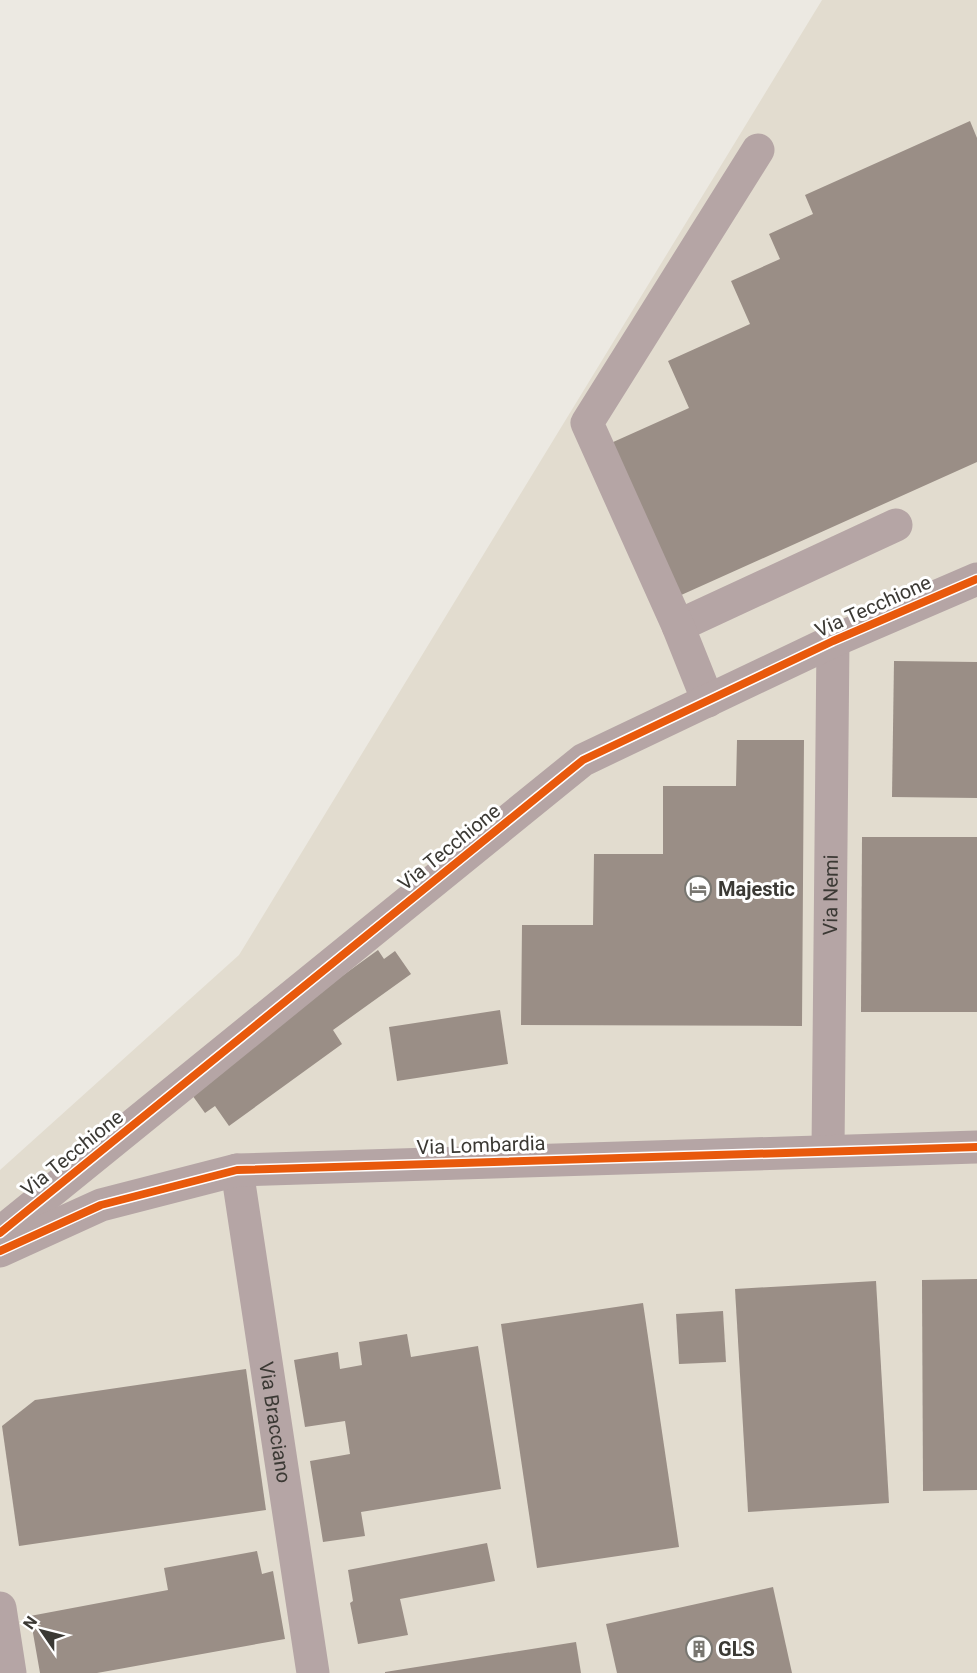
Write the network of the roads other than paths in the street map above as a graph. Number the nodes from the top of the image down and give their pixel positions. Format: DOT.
graph roads {
  1 [pos="758,150"];
  2 [pos="896,525"];
  3 [pos="977,579"];
  4 [pos="678,626"];
  5 [pos="832,641"];
  6 [pos="708,701"];
  7 [pos="977,1147"];
  8 [pos="828,1150"];
  9 [pos="237,1170"];
  10 [pos="0,1233"];
  11 [pos="0,1251"];
  12 [pos="0,1608"];
  13 [pos="10,1673"];
  14 [pos="313,1673"];
  1 -- 4 [label="street"];
  2 -- 4 [label="street"];
  3 -- 5 [label="street, Via Tecchione"];
  4 -- 6 [label="street"];
  5 -- 6 [label="street, Via Tecchione"];
  5 -- 8 [label="street, Via Nemi"];
  6 -- 10 [label="street, Via Tecchione"];
  7 -- 8 [label="street, Via Lombardia"];
  8 -- 9 [label="street, Via Lombardia"];
  9 -- 11 [label="street, Via Lombardia"];
  9 -- 14 [label="street, Via Bracciano"];
  12 -- 13 [label="street"];
}
